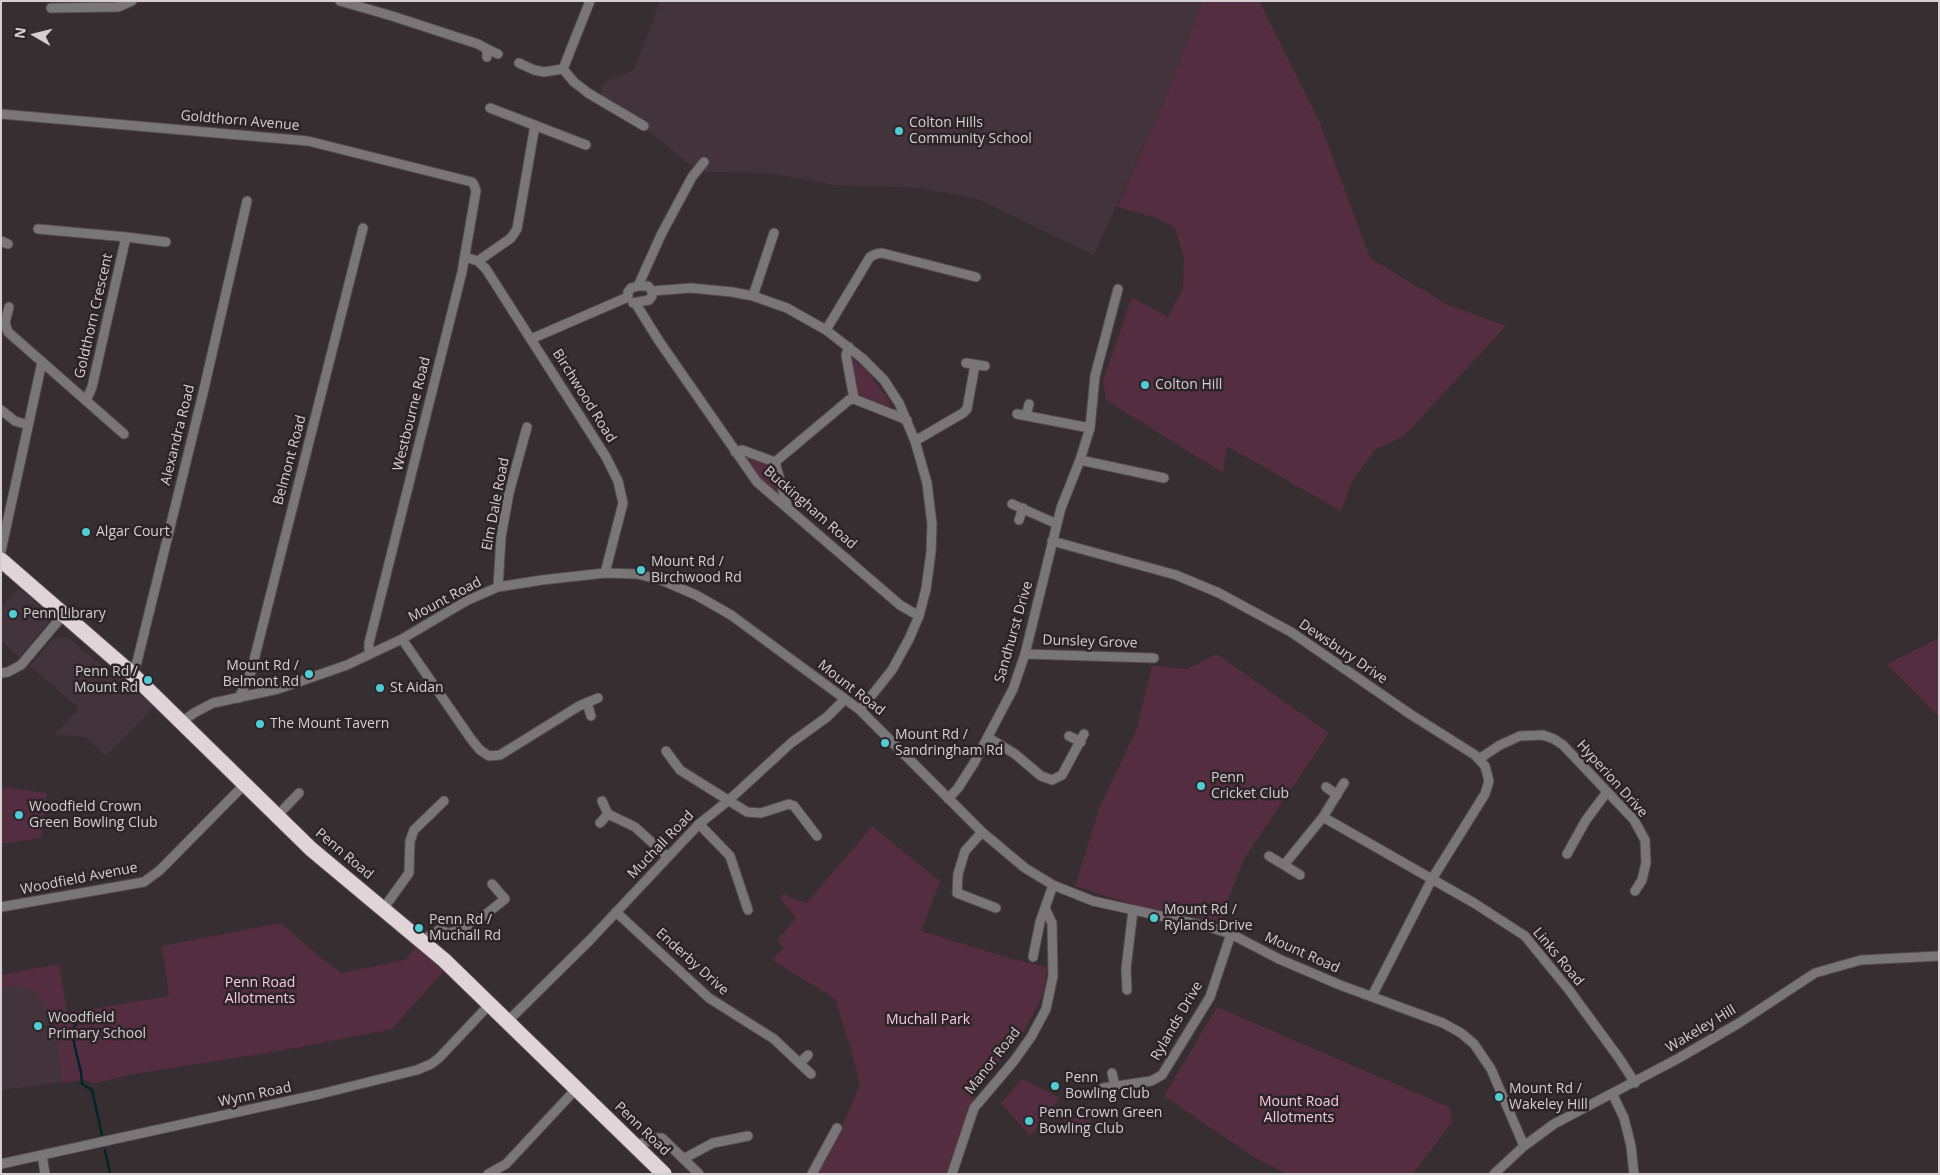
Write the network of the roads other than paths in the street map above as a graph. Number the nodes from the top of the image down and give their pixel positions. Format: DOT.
graph roads {
  1 [pos="132,1"];
  2 [pos="340,1"];
  3 [pos="590,1"];
  4 [pos="63,5"];
  5 [pos="51,8"];
  6 [pos="498,54"];
  7 [pos="518,63"];
  8 [pos="562,69"];
  9 [pos="490,108"];
  10 [pos="1,114"];
  11 [pos="535,125"];
  12 [pos="644,126"];
  13 [pos="586,145"];
  14 [pos="704,162"];
  15 [pos="472,182"];
  16 [pos="247,201"];
  17 [pos="363,228"];
  18 [pos="38,229"];
  19 [pos="774,233"];
  20 [pos="126,237"];
  21 [pos="166,242"];
  22 [pos="465,257"];
  23 [pos="478,261"];
  24 [pos="976,278"];
  25 [pos="638,286"];
  26 [pos="1118,289"];
  27 [pos="652,291"];
  28 [pos="754,296"];
  29 [pos="628,297"];
  30 [pos="636,304"];
  31 [pos="9,307"];
  32 [pos="826,330"];
  33 [pos="531,339"];
  34 [pos="849,347"];
  35 [pos="42,362"];
  36 [pos="985,366"];
  37 [pos="854,398"];
  38 [pos="86,401"];
  39 [pos="1029,404"];
  40 [pos="1,410"];
  41 [pos="1017,414"];
  42 [pos="1026,416"];
  43 [pos="907,420"];
  44 [pos="28,425"];
  45 [pos="527,427"];
  46 [pos="1090,428"];
  47 [pos="124,434"];
  48 [pos="915,441"];
  49 [pos="735,452"];
  50 [pos="1080,460"];
  51 [pos="775,462"];
  52 [pos="1164,478"];
  53 [pos="1012,504"];
  54 [pos="1023,508"];
  55 [pos="788,509"];
  56 [pos="1019,520"];
  57 [pos="1057,524"];
  58 [pos="1052,542"];
  59 [pos="1,551"];
  60 [pos="1,560"];
  61 [pos="606,573"];
  62 [pos="498,587"];
  63 [pos="64,614"];
  64 [pos="919,616"];
  65 [pos="402,639"];
  66 [pos="369,653"];
  67 [pos="1025,654"];
  68 [pos="1154,658"];
  69 [pos="1,673"];
  70 [pos="131,673"];
  71 [pos="239,698"];
  72 [pos="598,698"];
  73 [pos="845,699"];
  74 [pos="587,703"];
  75 [pos="860,710"];
  76 [pos="591,716"];
  77 [pos="182,722"];
  78 [pos="1069,736"];
  79 [pos="989,738"];
  80 [pos="666,750"];
  81 [pos="1479,759"];
  82 [pos="1344,783"];
  83 [pos="244,785"];
  84 [pos="1326,787"];
  85 [pos="299,792"];
  86 [pos="1607,792"];
  87 [pos="1336,795"];
  88 [pos="948,798"];
  89 [pos="728,800"];
  90 [pos="444,801"];
  91 [pos="602,801"];
  92 [pos="608,814"];
  93 [pos="277,816"];
  94 [pos="1323,817"];
  95 [pos="600,823"];
  96 [pos="699,824"];
  97 [pos="982,832"];
  98 [pos="817,836"];
  99 [pos="1568,854"];
  100 [pos="1269,856"];
  101 [pos="668,857"];
  102 [pos="1284,865"];
  103 [pos="1300,875"];
  104 [pos="1432,879"];
  105 [pos="492,884"];
  106 [pos="1053,885"];
  107 [pos="1635,891"];
  108 [pos="1,907"];
  109 [pos="996,908"];
  110 [pos="1045,908"];
  111 [pos="383,909"];
  112 [pos="748,910"];
  113 [pos="1133,910"];
  114 [pos="616,912"];
  115 [pos="1231,934"];
  116 [pos="1037,936"];
  117 [pos="1052,938"];
  118 [pos="421,941"];
  119 [pos="1939,956"];
  120 [pos="1033,957"];
  121 [pos="1127,990"];
  122 [pos="1372,996"];
  123 [pos="490,1004"];
  124 [pos="508,1021"];
  125 [pos="808,1055"];
  126 [pos="800,1063"];
  127 [pos="811,1074"];
  128 [pos="1112,1074"];
  129 [pos="1635,1083"];
  130 [pos="1115,1086"];
  131 [pos="576,1088"];
  132 [pos="1104,1088"];
  133 [pos="1612,1095"];
  134 [pos="837,1128"];
  135 [pos="748,1136"];
  136 [pos="635,1146"];
  137 [pos="1524,1146"];
  138 [pos="42,1155"];
  139 [pos="683,1159"];
  140 [pos="1,1164"];
  141 [pos="45,1174"];
  142 [pos="488,1174"];
  143 [pos="664,1174"];
  144 [pos="699,1174"];
  145 [pos="812,1174"];
  146 [pos="952,1174"];
  147 [pos="1494,1174"];
  148 [pos="1634,1174"];
  1 -- 4 [label="street"];
  2 -- 6 [label="street"];
  3 -- 8 [label="street"];
  4 -- 5 [label="street"];
  7 -- 8 [label="street"];
  8 -- 12 [label="street"];
  9 -- 11 [label="street"];
  10 -- 15 [label="street, Goldthorn Avenue"];
  11 -- 13 [label="street"];
  11 -- 23 [label="street"];
  14 -- 25 [label="street"];
  15 -- 22 [label="street, Westbourne Road"];
  16 -- 70 [label="street, Alexandra Road"];
  17 -- 71 [label="street, Belmont Road"];
  18 -- 20 [label="street, Goldthorn Crescent"];
  19 -- 28 [label="street"];
  20 -- 21 [label="street, Goldthorn Crescent"];
  20 -- 38 [label="street, Goldthorn Crescent"];
  22 -- 23 [label="street"];
  22 -- 66 [label="street, Westbourne Road"];
  23 -- 33 [label="street, Birchwood Road"];
  24 -- 32 [label="street"];
  25 -- 27 [label="street"];
  25 -- 29 [label="street"];
  26 -- 46 [label="street, Sandhurst Drive"];
  27 -- 28 [label="street"];
  27 -- 30 [label="street"];
  28 -- 32 [label="street"];
  29 -- 30 [label="street"];
  29 -- 33 [label="street"];
  30 -- 49 [label="street, Buckingham Road"];
  31 -- 35 [label="street"];
  32 -- 34 [label="street"];
  33 -- 61 [label="street, Birchwood Road"];
  34 -- 37 [label="street"];
  34 -- 43 [label="street"];
  35 -- 38 [label="street"];
  35 -- 44 [label="street"];
  36 -- 48 [label="street"];
  37 -- 43 [label="street"];
  37 -- 51 [label="street"];
  38 -- 47 [label="street"];
  39 -- 42 [label="street"];
  40 -- 44 [label="street"];
  41 -- 42 [label="street"];
  42 -- 46 [label="street"];
  43 -- 48 [label="street"];
  44 -- 59 [label="street"];
  45 -- 62 [label="street, Elm Dale Road"];
  46 -- 50 [label="street, Sandhurst Drive"];
  48 -- 64 [label="street"];
  49 -- 51 [label="street"];
  49 -- 55 [label="street, Buckingham Road"];
  50 -- 52 [label="street"];
  50 -- 57 [label="street, Sandhurst Drive"];
  51 -- 55 [label="street"];
  53 -- 54 [label="street"];
  54 -- 56 [label="street"];
  54 -- 57 [label="street"];
  55 -- 64 [label="street, Buckingham Road"];
  57 -- 58 [label="street, Sandhurst Drive"];
  58 -- 67 [label="street, Sandhurst Drive"];
  58 -- 81 [label="street, Dewsbury Drive"];
  60 -- 63 [label="highway, Penn Road"];
  61 -- 62 [label="street, Mount Road"];
  61 -- 73 [label="street, Mount Road"];
  62 -- 65 [label="street, Mount Road"];
  63 -- 69 [label="street"];
  63 -- 70 [label="highway, Penn Road"];
  64 -- 75 [label="street"];
  65 -- 66 [label="street, Mount Road"];
  65 -- 74 [label="street"];
  66 -- 71 [label="street, Mount Road"];
  67 -- 68 [label="street, Dunsley Grove"];
  67 -- 79 [label="street, Sandhurst Drive"];
  70 -- 77 [label="highway, Penn Road"];
  71 -- 77 [label="street, Mount Road"];
  72 -- 74 [label="street"];
  73 -- 75 [label="street, Mount Road"];
  73 -- 89 [label="street, Muchall Road"];
  74 -- 76 [label="street"];
  75 -- 88 [label="street, Mount Road"];
  77 -- 83 [label="highway, Penn Road"];
  78 -- 79 [label="street"];
  79 -- 88 [label="street, Sandhurst Drive"];
  80 -- 89 [label="street"];
  81 -- 86 [label="street, Hyperion Drive"];
  81 -- 104 [label="street"];
  82 -- 87 [label="street"];
  83 -- 93 [label="highway, Penn Road"];
  83 -- 108 [label="street, Woodfield Avenue"];
  84 -- 87 [label="street"];
  85 -- 93 [label="street"];
  86 -- 99 [label="street"];
  86 -- 107 [label="street, Hyperion Drive"];
  87 -- 94 [label="street"];
  88 -- 97 [label="street, Mount Road"];
  89 -- 96 [label="street, Muchall Road"];
  89 -- 98 [label="street"];
  90 -- 111 [label="street"];
  91 -- 92 [label="street"];
  92 -- 95 [label="street"];
  92 -- 101 [label="street"];
  93 -- 111 [label="highway, Penn Road"];
  94 -- 102 [label="street"];
  94 -- 104 [label="street, Links Road"];
  96 -- 101 [label="street, Muchall Road"];
  96 -- 112 [label="street"];
  97 -- 106 [label="street, Mount Road"];
  97 -- 109 [label="street"];
  100 -- 102 [label="street"];
  101 -- 114 [label="street, Muchall Road"];
  102 -- 103 [label="street"];
  104 -- 122 [label="street"];
  104 -- 129 [label="street, Links Road"];
  105 -- 118 [label="street"];
  106 -- 110 [label="street"];
  106 -- 113 [label="street, Mount Road"];
  110 -- 116 [label="street"];
  110 -- 117 [label="street, Manor Road"];
  111 -- 118 [label="highway, Penn Road"];
  113 -- 115 [label="street, Mount Road"];
  113 -- 121 [label="street"];
  114 -- 124 [label="street, Muchall Road"];
  114 -- 126 [label="street, Enderby Drive"];
  115 -- 122 [label="street, Mount Road"];
  115 -- 130 [label="street, Rylands Drive"];
  116 -- 117 [label="street"];
  116 -- 120 [label="street"];
  117 -- 146 [label="street, Manor Road"];
  118 -- 123 [label="highway, Penn Road"];
  119 -- 129 [label="street, Wakeley Hill"];
  122 -- 137 [label="street, Mount Road"];
  123 -- 124 [label="highway, Penn Road"];
  123 -- 138 [label="street, Wynn Road"];
  124 -- 131 [label="highway, Penn Road"];
  125 -- 126 [label="street"];
  126 -- 127 [label="street, Enderby Drive"];
  128 -- 130 [label="street"];
  129 -- 133 [label="street, Wakeley Hill"];
  130 -- 132 [label="street, Rylands Drive"];
  131 -- 136 [label="highway, Penn Road"];
  131 -- 142 [label="street"];
  133 -- 137 [label="street, Wakeley Hill"];
  133 -- 148 [label="street"];
  134 -- 145 [label="street"];
  135 -- 139 [label="street"];
  136 -- 139 [label="street"];
  136 -- 143 [label="highway, Penn Road"];
  137 -- 147 [label="street, Wakeley Hill"];
  138 -- 140 [label="street, Wynn Road"];
  138 -- 141 [label="street"];
  139 -- 144 [label="street"];
}
